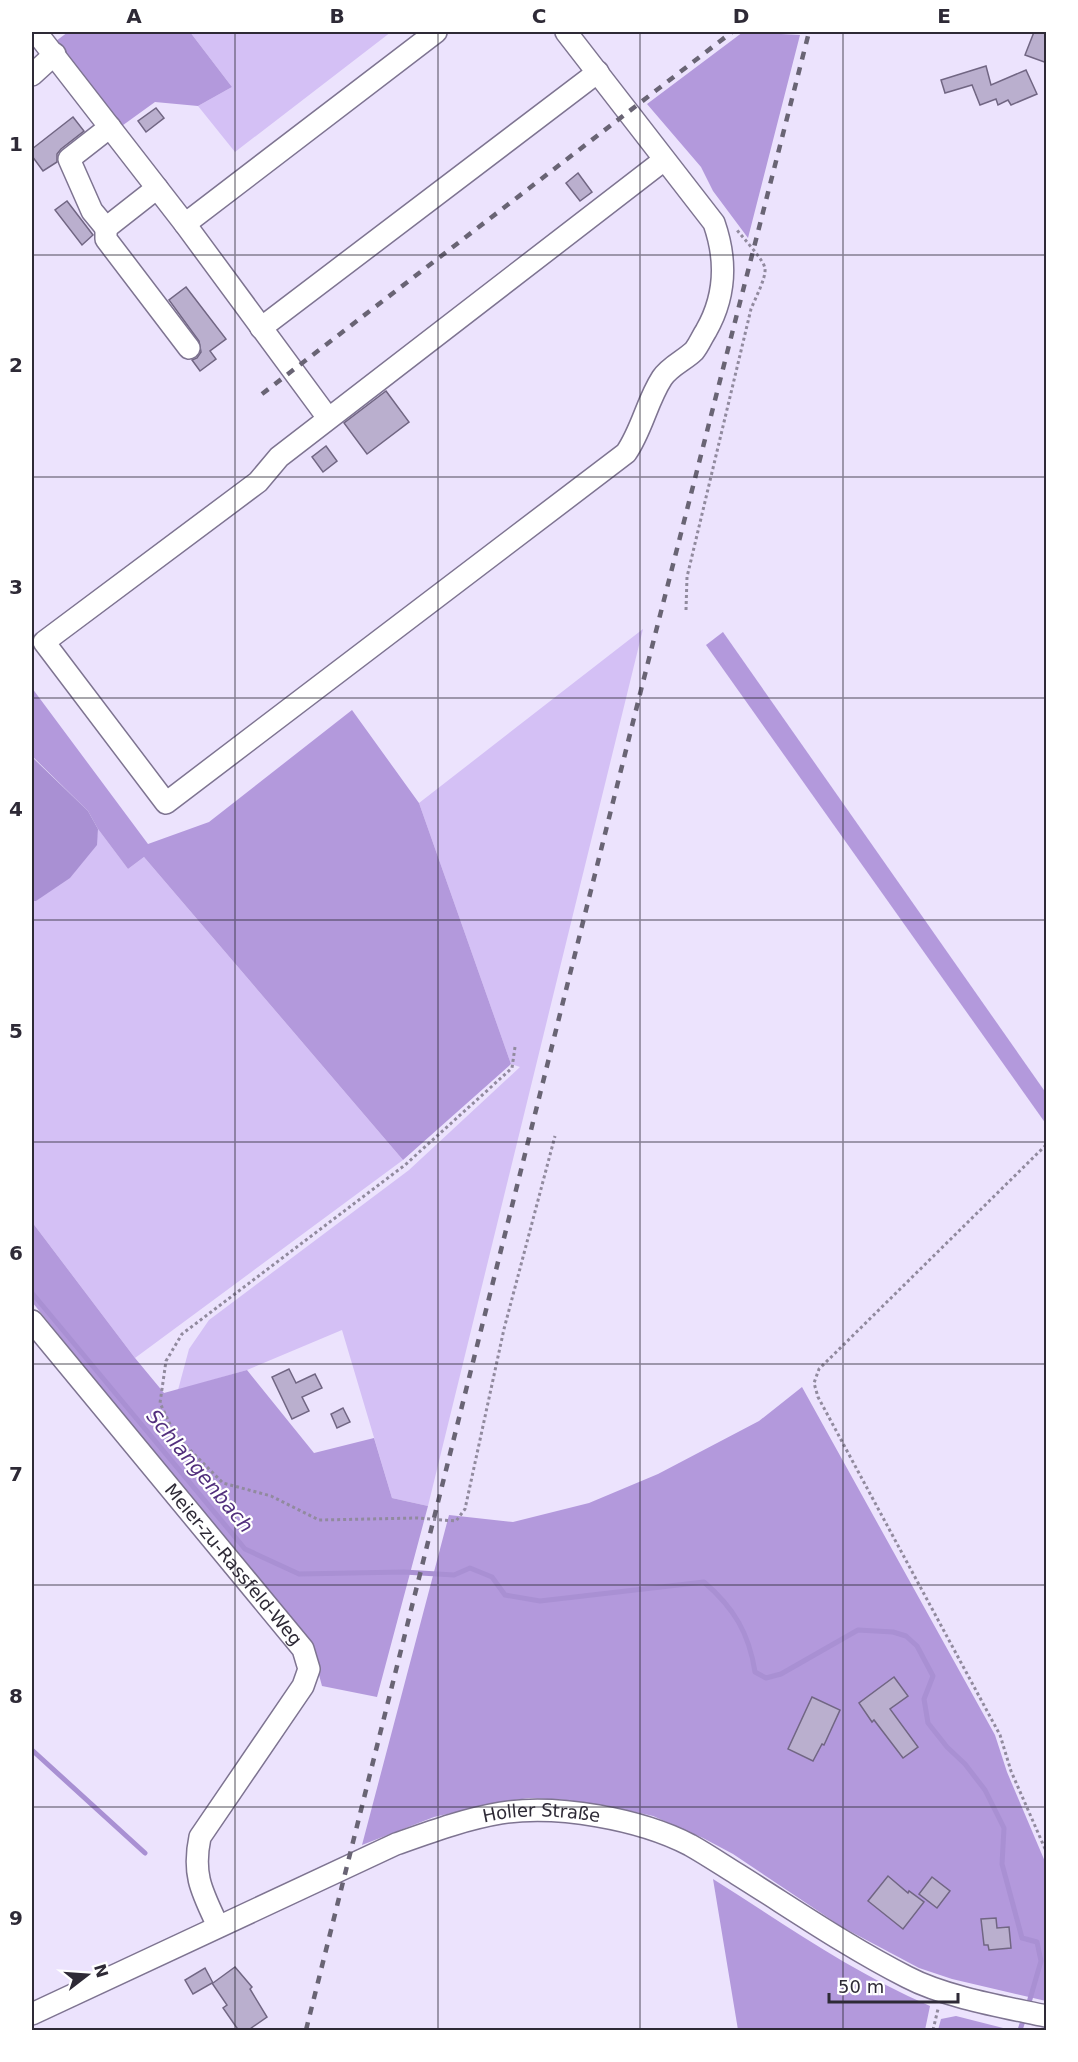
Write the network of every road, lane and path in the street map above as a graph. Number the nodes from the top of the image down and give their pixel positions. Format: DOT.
graph roads {
  1 [pos="36,32"];
  2 [pos="436,32"];
  3 [pos="566,32"];
  4 [pos="55,54"];
  5 [pos="598,72"];
  6 [pos="32,75"];
  7 [pos="110,127"];
  8 [pos="664,160"];
  9 [pos="157,188"];
  10 [pos="185,224"];
  11 [pos="106,228"];
  12 [pos="766,270"];
  13 [pos="261,328"];
  14 [pos="189,348"];
  15 [pos="328,418"];
  16 [pos="686,610"];
  17 [pos="515,1047"];
  18 [pos="555,1136"];
  19 [pos="1047,1146"];
  20 [pos="32,1321"];
  21 [pos="1047,1851"];
  22 [pos="218,1926"];
  23 [pos="939,2002"];
  24 [pos="32,2014"];
  25 [pos="1043,2015"];
  26 [pos="933,2031"];
  1 -- 4 [label="street"];
  2 -- 10 [label="street"];
  3 -- 5 [label="street"];
  4 -- 6 [label="street"];
  4 -- 7 [label="street"];
  5 -- 8 [label="street"];
  5 -- 13 [label="street"];
  7 -- 9 [label="street"];
  7 -- 11 [label="street"];
  8 -- 15 [label="street"];
  8 -- 15 [label="street"];
  9 -- 10 [label="street"];
  9 -- 11 [label="street"];
  10 -- 13 [label="street"];
  11 -- 14 [label="street"];
  12 -- 16 [label="path"];
  13 -- 15 [label="street"];
  17 -- 18 [label="path"];
  19 -- 21 [label="path"];
  20 -- 22 [label="street, Meier-zu-Rassfeld-Weg"];
  22 -- 24 [label="street, Holler Straße"];
  22 -- 25 [label="street, Holler Straße"];
  23 -- 26 [label="path"];
}
